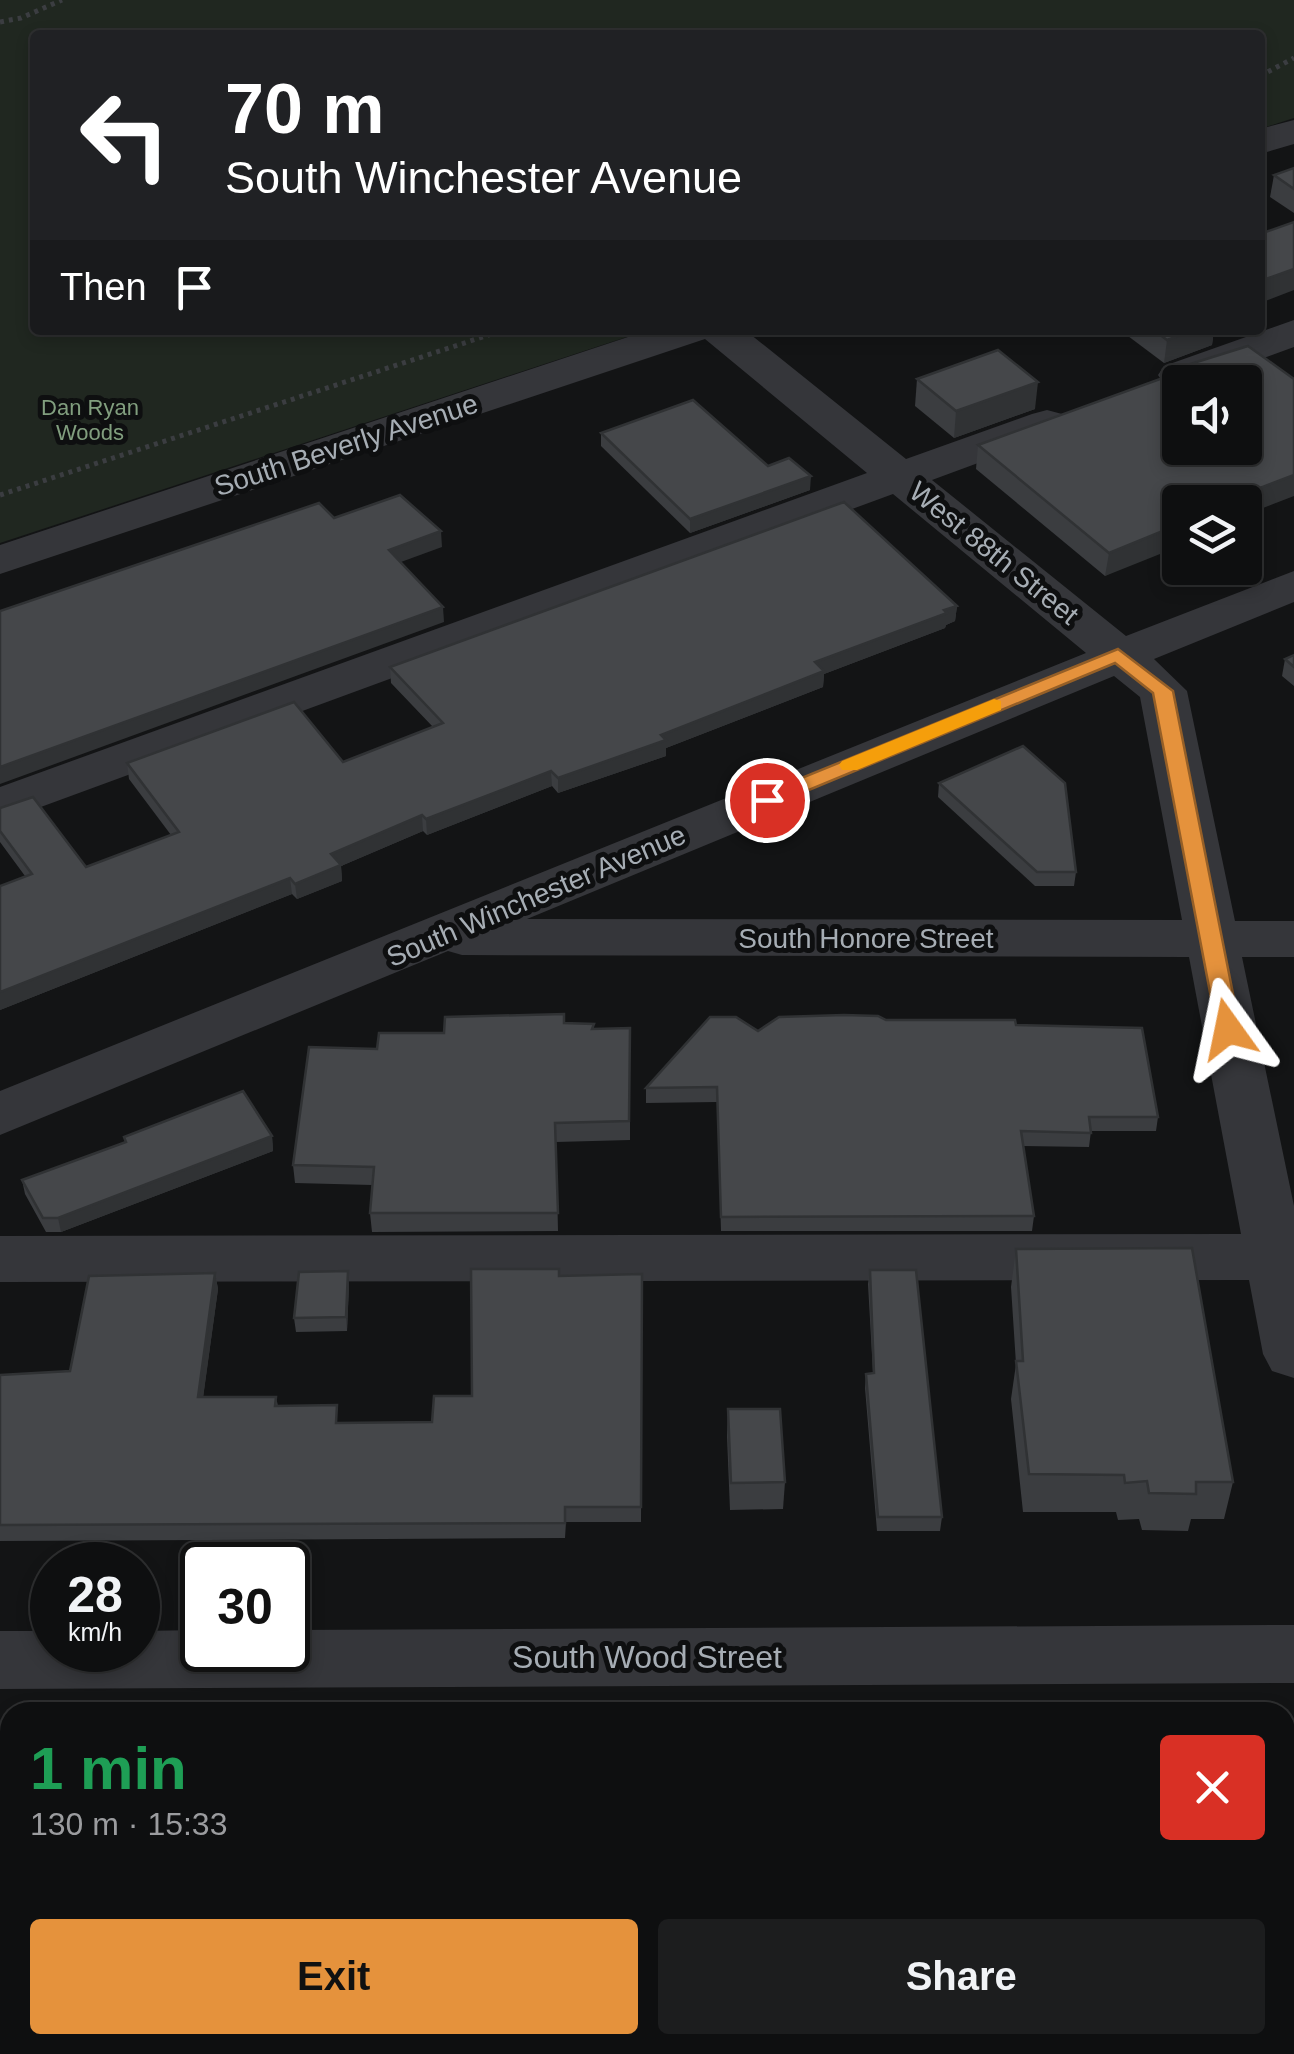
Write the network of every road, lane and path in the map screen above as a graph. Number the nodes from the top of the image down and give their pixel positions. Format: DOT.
graph roads {
  1 [pos="62,0"];
  2 [pos="0,22"];
  3 [pos="1294,58"];
  4 [pos="1265,73"];
  5 [pos="1294,131"];
  6 [pos="1265,140"];
  7 [pos="1294,332"];
  8 [pos="489,335"];
  9 [pos="677,335"];
  10 [pos="725,335"];
  11 [pos="901,477"];
  12 [pos="0,496"];
  13 [pos="0,560"];
  14 [pos="1294,585"];
  15 [pos="1118,655"];
  16 [pos="0,805"];
  17 [pos="439,937"];
  18 [pos="1210,939"];
  19 [pos="1294,939"];
  20 [pos="0,1114"];
  21 [pos="1284,1257"];
  22 [pos="0,1259"];
  23 [pos="1294,1354"];
  24 [pos="1294,1654"];
  25 [pos="0,1660"];
  1 -- 2 [label="path"];
  3 -- 4 [label="path"];
  5 -- 6 [label="street"];
  7 -- 11 [label="street"];
  8 -- 12 [label="path"];
  9 -- 13 [label="street, South Beverly Avenue"];
  10 -- 11 [label="street, West 88th Street"];
  11 -- 15 [label="street, West 88th Street"];
  11 -- 16 [label="street"];
  14 -- 15 [label="street, South Winchester Avenue"];
  15 -- 17 [label="street, South Winchester Avenue"];
  15 -- 18 [label="street, West 88th Street"];
  17 -- 18 [label="street, South Honore Street"];
  17 -- 20 [label="street, South Winchester Avenue"];
  18 -- 19 [label="street, South Honore Street"];
  18 -- 21 [label="street, West 88th Street"];
  21 -- 22 [label="street"];
  21 -- 23 [label="street, West 88th Street"];
  24 -- 25 [label="street, South Wood Street"];
}
